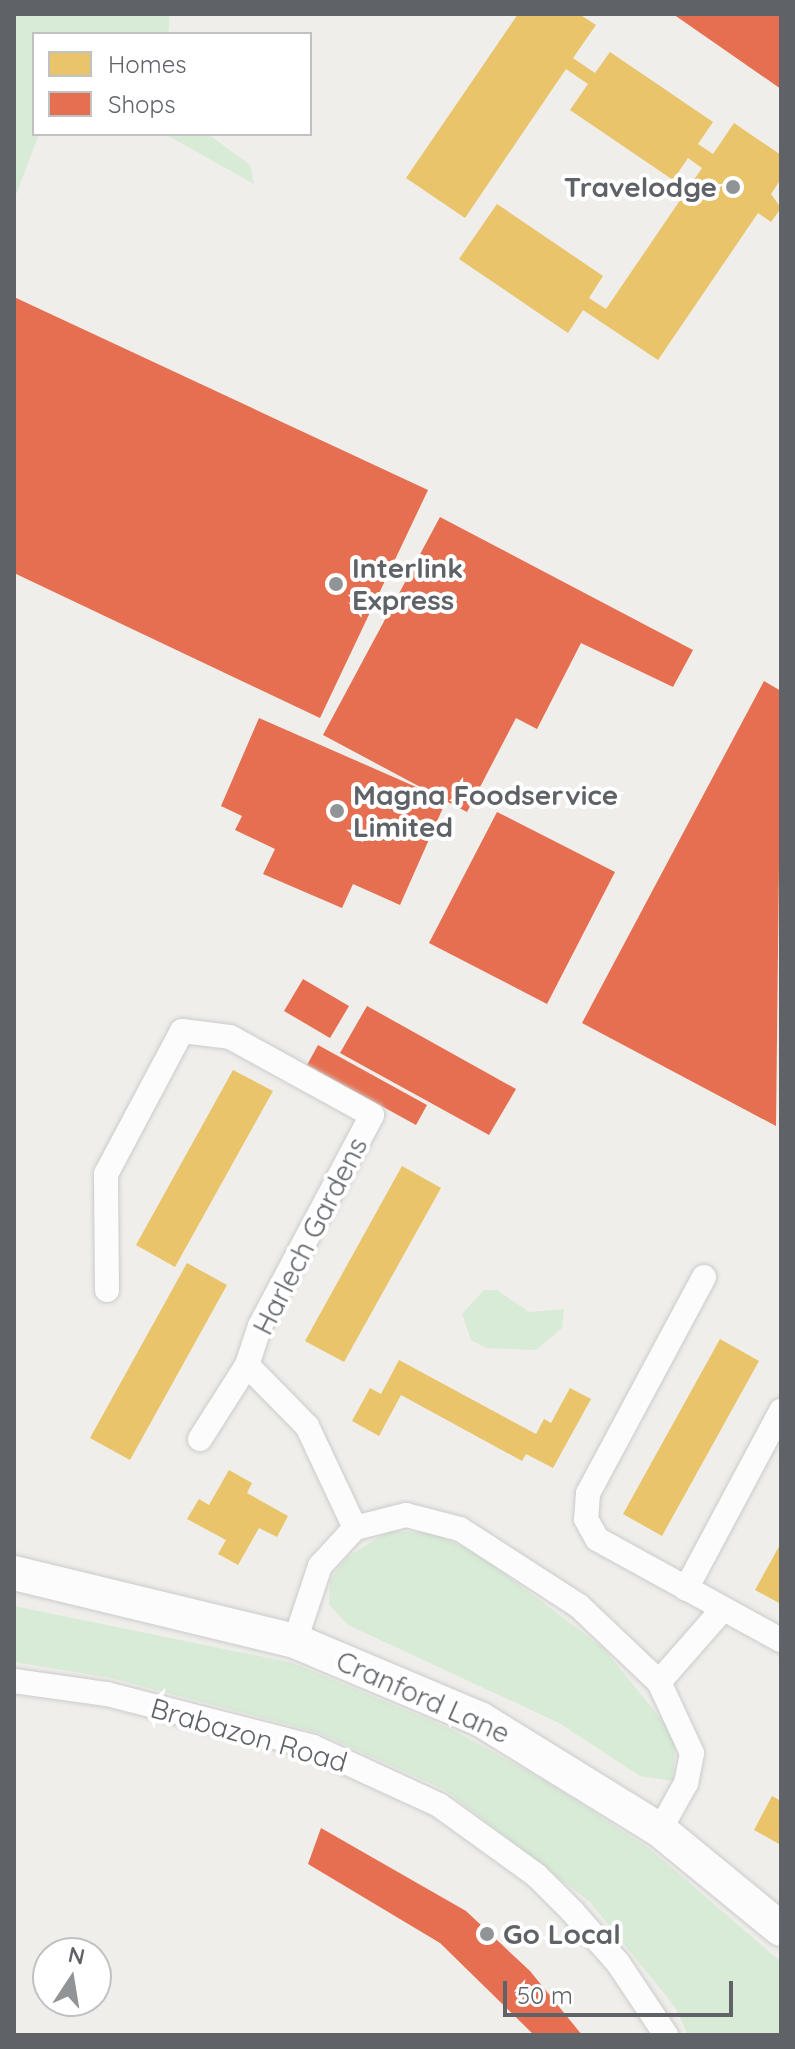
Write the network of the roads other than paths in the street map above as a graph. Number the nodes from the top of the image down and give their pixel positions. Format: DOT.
graph roads {
  1 [pos="704,1277"];
  2 [pos="107,1290"];
  3 [pos="247,1365"];
  4 [pos="781,1411"];
  5 [pos="200,1439"];
  6 [pos="355,1528"];
  7 [pos="14,1573"];
  8 [pos="686,1589"];
  9 [pos="723,1609"];
  10 [pos="781,1640"];
  11 [pos="295,1641"];
  12 [pos="14,1681"];
  13 [pos="659,1682"];
  14 [pos="660,1830"];
  15 [pos="781,1929"];
  16 [pos="666,2035"];
  1 -- 8 [label="street"];
  2 -- 3 [label="street, Harlech Gardens"];
  3 -- 5 [label="street, Harlech Gardens"];
  3 -- 6 [label="street, Harlech Gardens"];
  4 -- 8 [label="street"];
  6 -- 11 [label="street"];
  6 -- 13 [label="street"];
  7 -- 11 [label="street, Cranford Lane"];
  8 -- 9 [label="street"];
  9 -- 10 [label="street"];
  9 -- 13 [label="street"];
  11 -- 14 [label="street, Cranford Lane"];
  12 -- 16 [label="street, Brabazon Road"];
  13 -- 14 [label="street"];
  14 -- 15 [label="street, Cranford Lane"];
}
